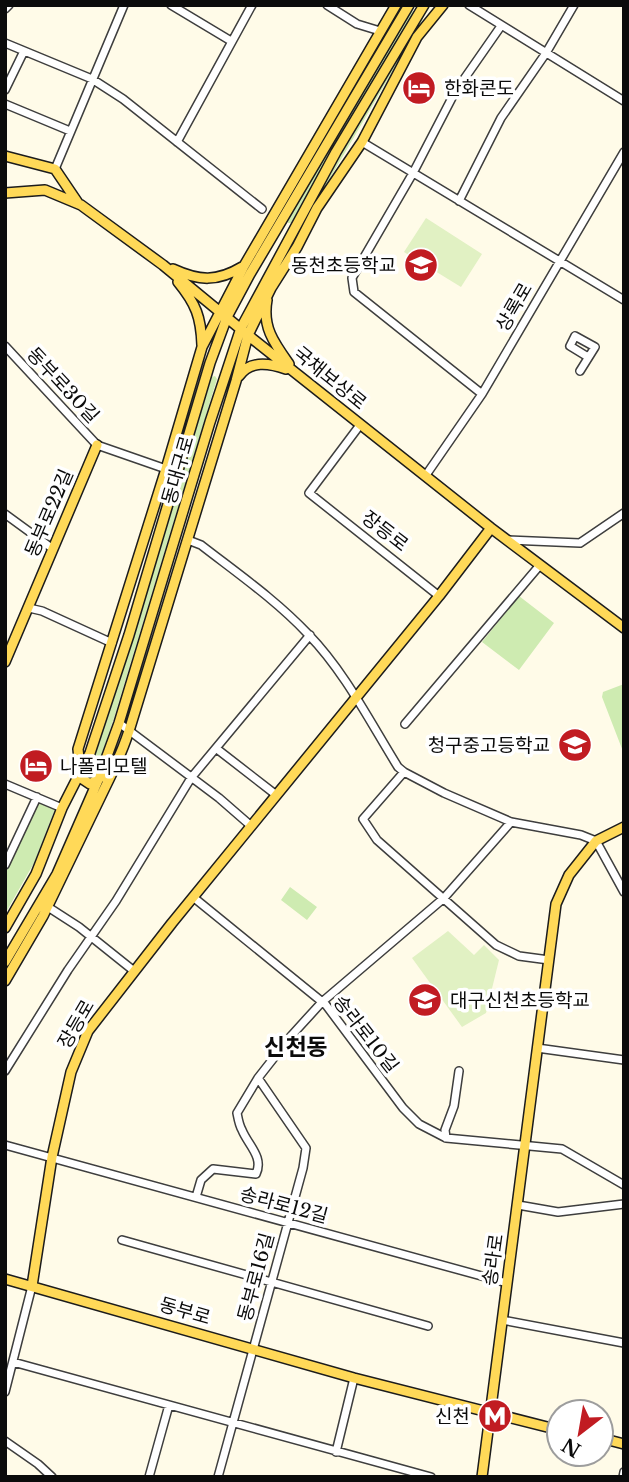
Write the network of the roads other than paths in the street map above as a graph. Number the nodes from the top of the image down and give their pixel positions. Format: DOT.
graph roads {
  1 [pos="124,5"];
  2 [pos="171,5"];
  3 [pos="252,5"];
  4 [pos="327,5"];
  5 [pos="396,5"];
  6 [pos="409,5"];
  7 [pos="424,5"];
  8 [pos="443,5"];
  9 [pos="469,5"];
  10 [pos="574,5"];
  11 [pos="501,26"];
  12 [pos="380,31"];
  13 [pos="231,41"];
  14 [pos="5,43"];
  15 [pos="24,51"];
  16 [pos="546,53"];
  17 [pos="92,79"];
  18 [pos="5,90"];
  19 [pos="624,101"];
  20 [pos="5,104"];
  21 [pos="70,131"];
  22 [pos="177,142"];
  23 [pos="362,142"];
  24 [pos="624,152"];
  25 [pos="5,156"];
  26 [pos="55,169"];
  27 [pos="413,173"];
  28 [pos="7,189"];
  29 [pos="459,201"];
  30 [pos="78,203"];
  31 [pos="262,209"];
  32 [pos="559,261"];
  33 [pos="163,265"];
  34 [pos="247,270"];
  35 [pos="266,288"];
  36 [pos="624,300"];
  37 [pos="223,314"];
  38 [pos="244,331"];
  39 [pos="5,346"];
  40 [pos="202,347"];
  41 [pos="588,357"];
  42 [pos="210,363"];
  43 [pos="227,370"];
  44 [pos="580,371"];
  45 [pos="296,373"];
  46 [pos="236,381"];
  47 [pos="482,394"];
  48 [pos="360,425"];
  49 [pos="97,445"];
  50 [pos="166,469"];
  51 [pos="426,475"];
  52 [pos="624,513"];
  53 [pos="5,514"];
  54 [pos="491,528"];
  55 [pos="188,540"];
  56 [pos="507,540"];
  57 [pos="53,549"];
  58 [pos="540,565"];
  59 [pos="439,596"];
  60 [pos="29,608"];
  61 [pos="624,628"];
  62 [pos="310,635"];
  63 [pos="112,643"];
  64 [pos="5,662"];
  65 [pos="356,696"];
  66 [pos="119,723"];
  67 [pos="405,724"];
  68 [pos="130,731"];
  69 [pos="217,749"];
  70 [pos="118,762"];
  71 [pos="404,772"];
  72 [pos="79,773"];
  73 [pos="99,778"];
  74 [pos="191,778"];
  75 [pos="5,784"];
  76 [pos="275,794"];
  77 [pos="37,797"];
  78 [pos="62,808"];
  79 [pos="511,822"];
  80 [pos="250,825"];
  81 [pos="624,827"];
  82 [pos="596,841"];
  83 [pos="5,865"];
  84 [pos="624,892"];
  85 [pos="193,897"];
  86 [pos="444,898"];
  87 [pos="48,907"];
  88 [pos="5,928"];
  89 [pos="90,936"];
  90 [pos="549,960"];
  91 [pos="5,962"];
  92 [pos="134,971"];
  93 [pos="5,981"];
  94 [pos="322,1002"];
  95 [pos="537,1048"];
  96 [pos="624,1060"];
  97 [pos="5,1071"];
  98 [pos="459,1071"];
  99 [pos="258,1078"];
  100 [pos="446,1138"];
  101 [pos="524,1144"];
  102 [pos="5,1145"];
  103 [pos="52,1157"];
  104 [pos="624,1185"];
  105 [pos="197,1197"];
  106 [pos="624,1204"];
  107 [pos="518,1205"];
  108 [pos="287,1222"];
  109 [pos="122,1240"];
  110 [pos="5,1279"];
  111 [pos="272,1282"];
  112 [pos="507,1283"];
  113 [pos="32,1286"];
  114 [pos="502,1320"];
  115 [pos="428,1326"];
  116 [pos="624,1343"];
  117 [pos="254,1349"];
  118 [pos="13,1362"];
  119 [pos="354,1378"];
  120 [pos="5,1392"];
  121 [pos="169,1405"];
  122 [pos="491,1413"];
  123 [pos="233,1423"];
  124 [pos="545,1426"];
  125 [pos="5,1441"];
  126 [pos="336,1452"];
  127 [pos="52,1477"];
  128 [pos="149,1477"];
  129 [pos="218,1477"];
  130 [pos="430,1477"];
  131 [pos="482,1477"];
  1 -- 17 [label="street"];
  2 -- 13 [label="street"];
  3 -- 13 [label="street"];
  4 -- 12 [label="street"];
  5 -- 12 [label="main road, 동대구로"];
  6 -- 34 [label="main road, 동대구로"];
  7 -- 35 [label="main road, 동대구로"];
  8 -- 23 [label="main road"];
  9 -- 11 [label="street"];
  10 -- 16 [label="street"];
  11 -- 16 [label="street"];
  11 -- 27 [label="street"];
  12 -- 34 [label="main road, 동대구로"];
  13 -- 22 [label="street"];
  14 -- 15 [label="street"];
  15 -- 17 [label="street"];
  15 -- 18 [label="street"];
  16 -- 19 [label="street"];
  16 -- 29 [label="street"];
  17 -- 21 [label="street"];
  17 -- 22 [label="street"];
  20 -- 21 [label="street"];
  21 -- 26 [label="street"];
  22 -- 31 [label="street"];
  23 -- 27 [label="street"];
  23 -- 35 [label="main road"];
  24 -- 32 [label="street, 상록로"];
  25 -- 26 [label="main road"];
  26 -- 30 [label="main road"];
  27 -- 29 [label="street"];
  27 -- 47 [label="street"];
  28 -- 30 [label="main road, 국채보상로"];
  29 -- 32 [label="street"];
  30 -- 33 [label="main road, 국채보상로"];
  32 -- 36 [label="street"];
  32 -- 47 [label="street, 상록로"];
  33 -- 34 [label="main road"];
  33 -- 37 [label="main road, 국채보상로"];
  33 -- 40 [label="main road"];
  34 -- 35 [label="main road"];
  34 -- 37 [label="main road, 동대구로"];
  35 -- 38 [label="main road, 동대구로"];
  35 -- 45 [label="main road"];
  37 -- 38 [label="main road, 국채보상로"];
  37 -- 40 [label="main road"];
  37 -- 42 [label="main road, 동대구로"];
  38 -- 43 [label="main road, 동대구로"];
  38 -- 45 [label="main road, 국채보상로"];
  38 -- 46 [label="main road"];
  39 -- 49 [label="street, 동부로30길"];
  40 -- 50 [label="main road"];
  41 -- 44 [label="street"];
  42 -- 43 [label="main road"];
  42 -- 72 [label="main road, 동대구로"];
  43 -- 66 [label="main road, 동대구로"];
  45 -- 46 [label="main road"];
  45 -- 48 [label="main road, 국채보상로"];
  46 -- 55 [label="main road"];
  47 -- 51 [label="street, 상록로"];
  48 -- 51 [label="main road, 국채보상로"];
  48 -- 59 [label="street, 장등로"];
  49 -- 50 [label="street"];
  49 -- 57 [label="main road, 동부로22길"];
  50 -- 63 [label="main road"];
  51 -- 54 [label="main road, 국채보상로"];
  52 -- 56 [label="street"];
  53 -- 57 [label="street"];
  54 -- 56 [label="main road, 국채보상로"];
  54 -- 59 [label="main road, 장등로"];
  55 -- 62 [label="street"];
  55 -- 68 [label="main road"];
  56 -- 58 [label="main road, 국채보상로"];
  57 -- 60 [label="main road, 동부로22길"];
  58 -- 61 [label="main road, 국채보상로"];
  58 -- 67 [label="street"];
  59 -- 65 [label="main road, 장등로"];
  60 -- 63 [label="street"];
  60 -- 64 [label="main road, 동부로22길"];
  62 -- 65 [label="street"];
  62 -- 69 [label="street"];
  63 -- 72 [label="main road"];
  65 -- 71 [label="street"];
  65 -- 76 [label="main road, 장등로"];
  66 -- 68 [label="street"];
  66 -- 73 [label="main road, 동대구로"];
  68 -- 70 [label="main road"];
  68 -- 74 [label="street"];
  69 -- 74 [label="street"];
  69 -- 76 [label="street"];
  70 -- 73 [label="main road"];
  70 -- 87 [label="main road"];
  71 -- 79 [label="street"];
  71 -- 86 [label="street"];
  72 -- 73 [label="main road"];
  72 -- 78 [label="main road, 동대구로"];
  73 -- 91 [label="main road, 동대구로"];
  74 -- 80 [label="street"];
  74 -- 89 [label="street"];
  75 -- 77 [label="street"];
  76 -- 80 [label="main road, 장등로"];
  77 -- 78 [label="street"];
  77 -- 83 [label="street"];
  78 -- 88 [label="main road, 동대구로"];
  79 -- 82 [label="street"];
  79 -- 86 [label="street"];
  80 -- 85 [label="main road, 장등로"];
  81 -- 82 [label="main road, 송라로"];
  82 -- 84 [label="street"];
  82 -- 90 [label="main road, 송라로"];
  85 -- 92 [label="main road, 장등로"];
  85 -- 94 [label="street, 송라로10길"];
  86 -- 90 [label="street"];
  86 -- 94 [label="street"];
  87 -- 89 [label="street"];
  87 -- 93 [label="main road"];
  89 -- 92 [label="street"];
  89 -- 97 [label="street"];
  90 -- 95 [label="main road, 송라로"];
  92 -- 103 [label="main road, 장등로"];
  94 -- 99 [label="street"];
  94 -- 100 [label="street, 송라로10길"];
  95 -- 96 [label="street"];
  95 -- 101 [label="main road, 송라로"];
  98 -- 100 [label="street"];
  99 -- 105 [label="street"];
  99 -- 108 [label="street, 동부로16길"];
  100 -- 101 [label="street, 송라로10길"];
  101 -- 104 [label="street, 송라로10길"];
  101 -- 107 [label="main road, 송라로"];
  102 -- 103 [label="street, 송라로12길"];
  103 -- 105 [label="street, 송라로12길"];
  103 -- 113 [label="main road, 장등로"];
  105 -- 108 [label="street, 송라로12길"];
  106 -- 107 [label="street"];
  107 -- 112 [label="main road, 송라로"];
  108 -- 111 [label="street, 동부로16길"];
  108 -- 112 [label="street, 송라로12길"];
  109 -- 111 [label="street"];
  110 -- 113 [label="main road, 동부로"];
  111 -- 115 [label="street"];
  111 -- 117 [label="street, 동부로16길"];
  112 -- 114 [label="main road, 송라로"];
  113 -- 117 [label="main road, 동부로"];
  113 -- 118 [label="street"];
  114 -- 116 [label="street"];
  114 -- 122 [label="main road, 송라로"];
  117 -- 119 [label="main road, 동부로"];
  117 -- 123 [label="street, 동부로16길"];
  118 -- 120 [label="street"];
  118 -- 121 [label="street"];
  119 -- 122 [label="main road, 동부로"];
  119 -- 126 [label="street"];
  121 -- 123 [label="street"];
  121 -- 128 [label="street"];
  122 -- 124 [label="main road, 동부로"];
  122 -- 131 [label="main road, 송라로"];
  123 -- 126 [label="street"];
  123 -- 129 [label="street, 동부로16길"];
  125 -- 127 [label="street"];
  126 -- 130 [label="street"];
}
